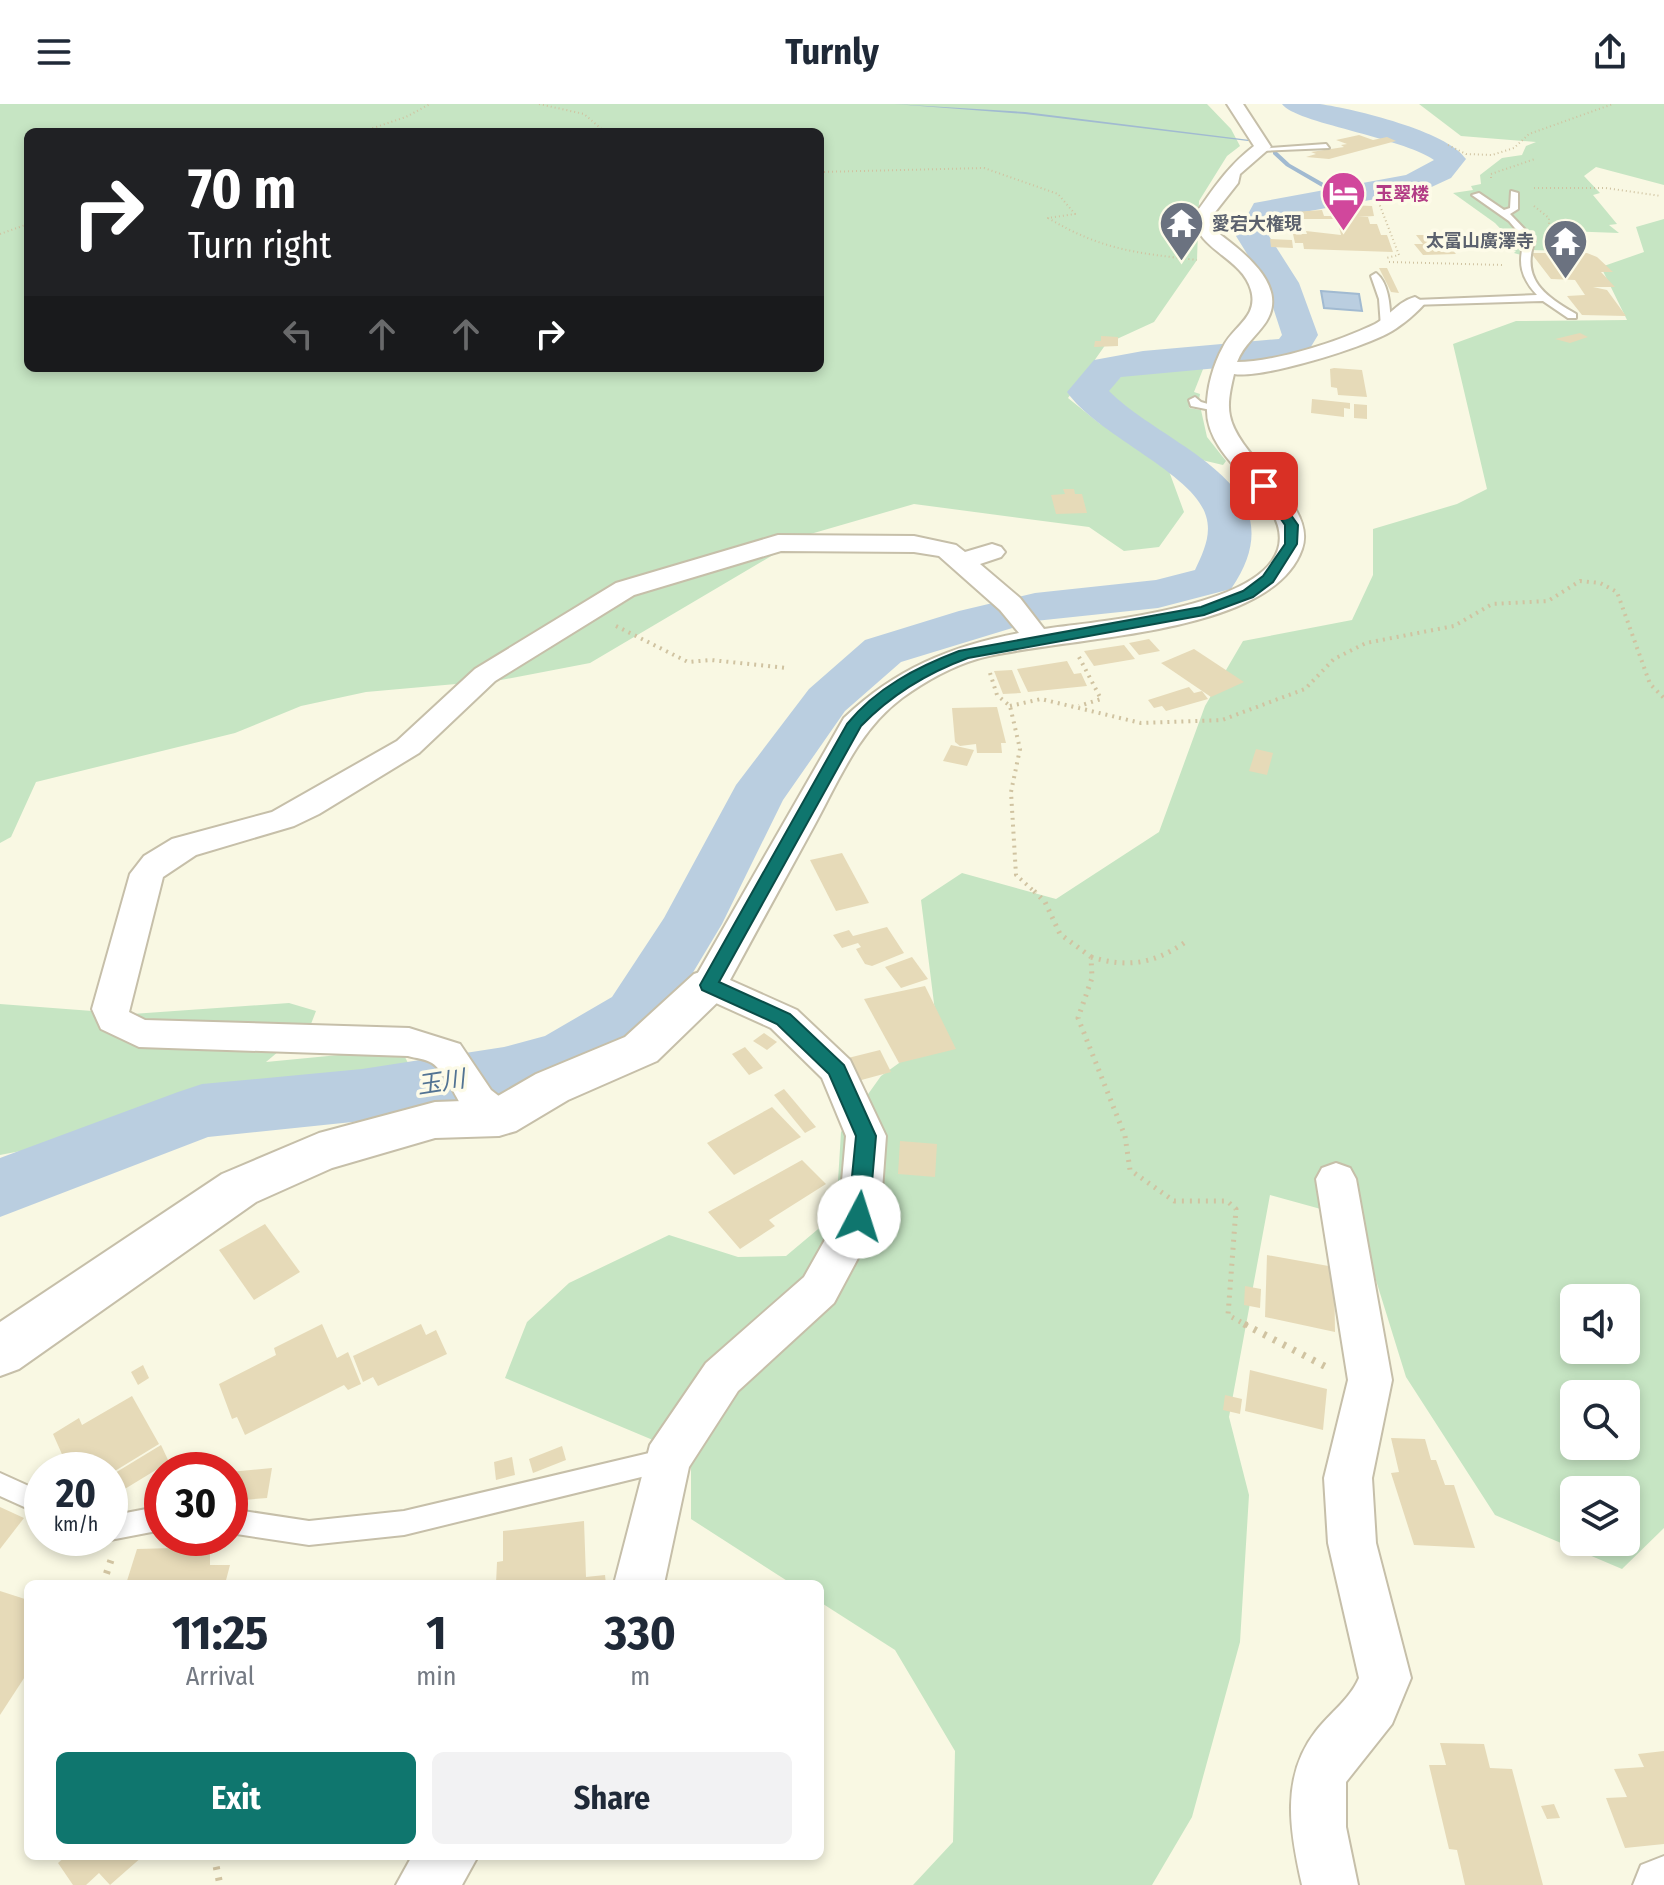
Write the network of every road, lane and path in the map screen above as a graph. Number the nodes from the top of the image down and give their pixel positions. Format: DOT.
graph roads {
  1 [pos="430,104"];
  2 [pos="539,104"];
  3 [pos="1235,104"];
  4 [pos="1613,104"];
  5 [pos="373,128"];
  6 [pos="602,128"];
  7 [pos="1448,145"];
  8 [pos="1326,146"];
  9 [pos="1261,149"];
  10 [pos="824,172"];
  11 [pos="1514,193"];
  12 [pos="1476,195"];
  13 [pos="1661,196"];
  14 [pos="1377,198"];
  15 [pos="1503,213"];
  16 [pos="24,225"];
  17 [pos="0,234"];
  18 [pos="1384,258"];
  19 [pos="1200,261"];
  20 [pos="1377,261"];
  21 [pos="1524,265"];
  22 [pos="1376,276"];
  23 [pos="1541,298"];
  24 [pos="1415,303"];
  25 [pos="1572,316"];
  26 [pos="1386,327"];
  27 [pos="1226,366"];
  28 [pos="992,552"];
  29 [pos="961,561"];
  30 [pos="587,610"];
  31 [pos="1022,620"];
  32 [pos="1068,635"];
  33 [pos="983,649"];
  34 [pos="786,668"];
  35 [pos="1664,698"];
  36 [pos="1010,706"];
  37 [pos="1076,707"];
  38 [pos="1184,943"];
  39 [pos="1091,957"];
  40 [pos="709,985"];
  41 [pos="488,1109"];
  42 [pos="1336,1179"];
  43 [pos="0,1352"];
  44 [pos="1367,1390"];
  45 [pos="667,1460"];
  46 [pos="0,1484"];
  47 [pos="24,1495"];
  48 [pos="248,1524"];
  49 [pos="640,1580"];
  50 [pos="215,1860"];
  51 [pos="446,1860"];
  52 [pos="220,1885"];
  53 [pos="424,1885"];
  54 [pos="1330,1885"];
  1 -- 5 [label="path"];
  2 -- 6 [label="path"];
  3 -- 9 [label="street"];
  4 -- 7 [label="path"];
  8 -- 9 [label="lane"];
  9 -- 27 [label="street"];
  10 -- 19 [label="path"];
  11 -- 13 [label="path"];
  11 -- 15 [label="lane"];
  12 -- 15 [label="lane"];
  14 -- 18 [label="path"];
  15 -- 21 [label="lane"];
  16 -- 17 [label="path"];
  20 -- 21 [label="path"];
  21 -- 23 [label="lane"];
  22 -- 26 [label="lane"];
  23 -- 24 [label="lane"];
  23 -- 25 [label="lane"];
  24 -- 26 [label="street"];
  26 -- 27 [label="street"];
  27 -- 32 [label="street"];
  28 -- 29 [label="street"];
  29 -- 30 [label="street"];
  29 -- 31 [label="street"];
  30 -- 34 [label="path"];
  30 -- 41 [label="street"];
  31 -- 32 [label="street"];
  31 -- 33 [label="street"];
  32 -- 37 [label="path"];
  33 -- 36 [label="path"];
  33 -- 40 [label="street"];
  35 -- 37 [label="path"];
  36 -- 37 [label="path"];
  36 -- 39 [label="path"];
  38 -- 39 [label="path"];
  39 -- 44 [label="path"];
  40 -- 41 [label="street"];
  40 -- 45 [label="street"];
  41 -- 43 [label="street"];
  42 -- 44 [label="street"];
  44 -- 54 [label="street"];
  45 -- 48 [label="lane"];
  45 -- 49 [label="street"];
  46 -- 47 [label="lane"];
  50 -- 52 [label="path"];
  51 -- 53 [label="street"];
}
